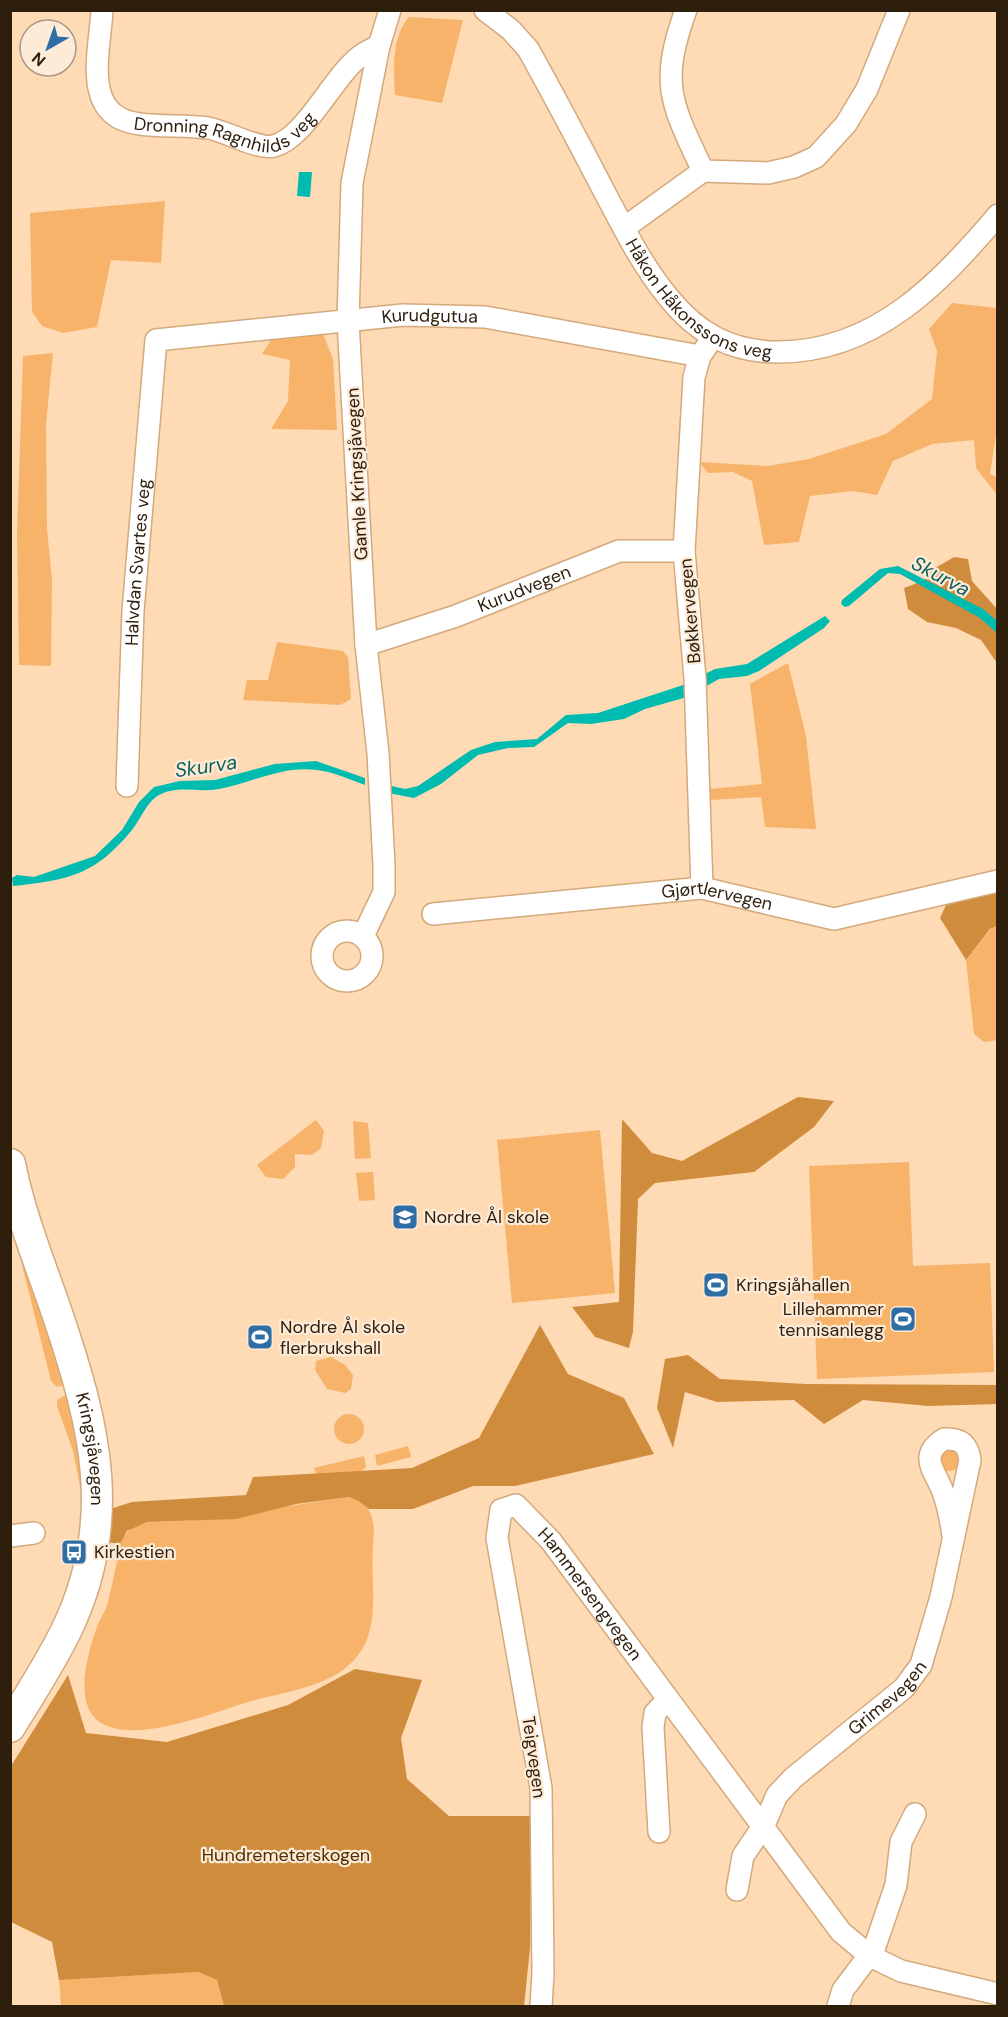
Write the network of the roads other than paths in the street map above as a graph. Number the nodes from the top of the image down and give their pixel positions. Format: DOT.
graph roads {
  1 [pos="102,10"];
  2 [pos="390,10"];
  3 [pos="485,10"];
  4 [pos="686,10"];
  5 [pos="899,10"];
  6 [pos="379,46"];
  7 [pos="703,171"];
  8 [pos="998,215"];
  9 [pos="624,228"];
  10 [pos="348,321"];
  11 [pos="713,338"];
  12 [pos="156,340"];
  13 [pos="700,356"];
  14 [pos="684,551"];
  15 [pos="366,645"];
  16 [pos="126,786"];
  17 [pos="998,881"];
  18 [pos="702,888"];
  19 [pos="434,914"];
  20 [pos="363,936"];
  21 [pos="10,1164"];
  22 [pos="501,1510"];
  23 [pos="34,1533"];
  24 [pos="10,1536"];
  25 [pos="953,1536"];
  26 [pos="667,1700"];
  27 [pos="10,1727"];
  28 [pos="915,1814"];
  29 [pos="764,1826"];
  30 [pos="659,1832"];
  31 [pos="737,1890"];
  32 [pos="870,1956"];
  33 [pos="998,1994"];
  34 [pos="541,2007"];
  35 [pos="838,2007"];
  1 -- 6 [label="street, Dronning Ragnhilds veg"];
  2 -- 6 [label="street, Gamle Kringsjåvegen"];
  3 -- 9 [label="street, Håkon Håkonssons veg"];
  4 -- 7 [label="street"];
  5 -- 7 [label="street"];
  6 -- 10 [label="street, Gamle Kringsjåvegen"];
  7 -- 9 [label="street"];
  8 -- 11 [label="street, Håkon Håkonssons veg"];
  9 -- 11 [label="street, Håkon Håkonssons veg"];
  10 -- 12 [label="street, Kurudgutua"];
  10 -- 13 [label="street, Kurudgutua"];
  10 -- 15 [label="street, Gamle Kringsjåvegen"];
  11 -- 13 [label="street, Bøkkervegen"];
  12 -- 16 [label="street, Halvdan Svartes veg"];
  13 -- 14 [label="street, Bøkkervegen"];
  14 -- 15 [label="street, Kurudvegen"];
  14 -- 18 [label="street, Bøkkervegen"];
  15 -- 20 [label="street, Gamle Kringsjåvegen"];
  17 -- 18 [label="street, Gjørtlervegen"];
  18 -- 19 [label="street, Gjørtlervegen"];
  21 -- 27 [label="street, Kringsjåvegen"];
  22 -- 26 [label="street, Hammersengvegen"];
  22 -- 34 [label="street, Teigvegen"];
  23 -- 24 [label="street"];
  25 -- 29 [label="street, Grimevegen"];
  26 -- 29 [label="street, Hammersengvegen"];
  26 -- 30 [label="street"];
  28 -- 32 [label="street"];
  29 -- 31 [label="street"];
  29 -- 32 [label="street, Hammersengvegen"];
  32 -- 33 [label="street, Hammersengvegen"];
  32 -- 35 [label="street"];
}
